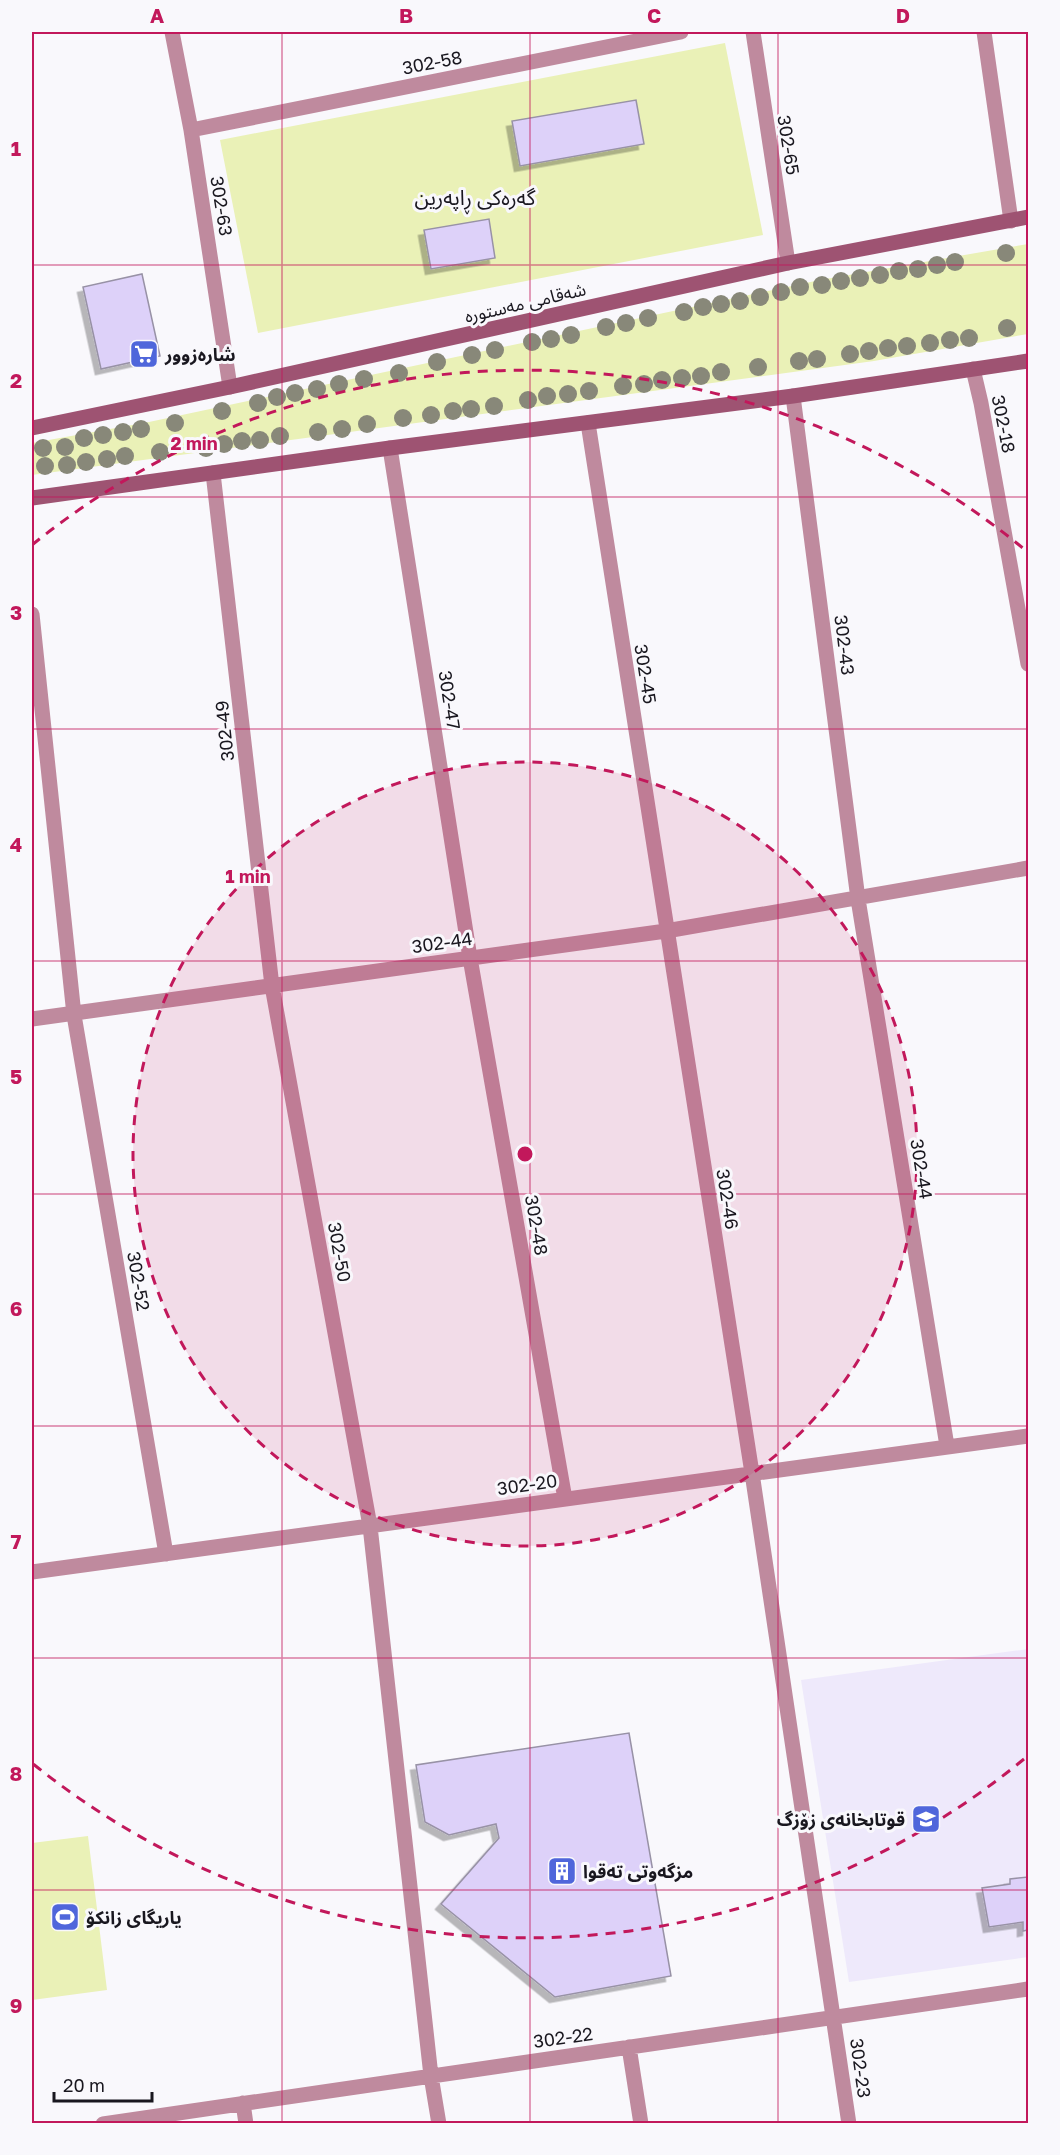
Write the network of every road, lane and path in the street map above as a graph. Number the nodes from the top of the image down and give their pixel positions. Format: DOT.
graph roads {
  1 [pos="172,32"];
  2 [pos="681,32"];
  3 [pos="753,32"];
  4 [pos="984,32"];
  5 [pos="191,130"];
  6 [pos="1029,217"];
  7 [pos="1011,220"];
  8 [pos="788,263"];
  9 [pos="1029,361"];
  10 [pos="973,369"];
  11 [pos="230,387"];
  12 [pos="793,396"];
  13 [pos="588,423"];
  14 [pos="32,428"];
  15 [pos="390,448"];
  16 [pos="213,473"];
  17 [pos="32,498"];
  18 [pos="32,614"];
  19 [pos="1029,664"];
  20 [pos="1029,868"];
  21 [pos="858,899"];
  22 [pos="666,931"];
  23 [pos="470,958"];
  24 [pos="272,986"];
  25 [pos="74,1015"];
  26 [pos="32,1019"];
  27 [pos="1029,1436"];
  28 [pos="947,1446"];
  29 [pos="752,1473"];
  30 [pos="565,1499"];
  31 [pos="370,1526"];
  32 [pos="166,1554"];
  33 [pos="32,1572"];
  34 [pos="1029,1989"];
  35 [pos="834,2018"];
  36 [pos="628,2048"];
  37 [pos="431,2076"];
  38 [pos="243,2103"];
  39 [pos="103,2124"];
  40 [pos="246,2124"];
  41 [pos="439,2124"];
  42 [pos="641,2124"];
  43 [pos="849,2124"];
  1 -- 5 [label="street, 302-63"];
  2 -- 5 [label="street, 302-58"];
  3 -- 8 [label="street, 302-65"];
  4 -- 7 [label="street"];
  5 -- 11 [label="street, 302-63"];
  6 -- 7 [label="main road, شەقامی مەستورە"];
  7 -- 8 [label="main road, شەقامی مەستورە"];
  8 -- 11 [label="main road, شەقامی مەستورە"];
  9 -- 10 [label="main road"];
  10 -- 12 [label="main road"];
  10 -- 19 [label="street, 302-18"];
  11 -- 14 [label="main road, شەقامی مەستورە"];
  12 -- 13 [label="main road"];
  12 -- 21 [label="street, 302-43"];
  13 -- 15 [label="main road"];
  13 -- 22 [label="street, 302-45"];
  15 -- 16 [label="main road"];
  15 -- 23 [label="street, 302-47"];
  16 -- 17 [label="main road"];
  16 -- 24 [label="street, 302-49"];
  18 -- 25 [label="street, 302-52"];
  20 -- 21 [label="street, 302-44"];
  21 -- 22 [label="street, 302-44"];
  21 -- 28 [label="street, 302-44"];
  22 -- 23 [label="street, 302-44"];
  22 -- 29 [label="street, 302-46"];
  23 -- 24 [label="street, 302-44"];
  23 -- 30 [label="street, 302-48"];
  24 -- 25 [label="street, 302-44"];
  24 -- 31 [label="street, 302-50"];
  25 -- 26 [label="street, 302-44"];
  25 -- 32 [label="street, 302-52"];
  27 -- 28 [label="street, 302-20"];
  28 -- 29 [label="street, 302-20"];
  29 -- 30 [label="street, 302-20"];
  29 -- 35 [label="street, 302-46"];
  30 -- 31 [label="street, 302-20"];
  31 -- 32 [label="street, 302-20"];
  31 -- 37 [label="street, 302-50"];
  32 -- 33 [label="street, 302-20"];
  34 -- 35 [label="street, 302-22"];
  35 -- 36 [label="street, 302-22"];
  35 -- 43 [label="street, 302-23"];
  36 -- 37 [label="street, 302-22"];
  36 -- 42 [label="street"];
  37 -- 38 [label="street, 302-22"];
  37 -- 41 [label="street, 302-50"];
  38 -- 39 [label="street, 302-22"];
  38 -- 40 [label="street"];
}
